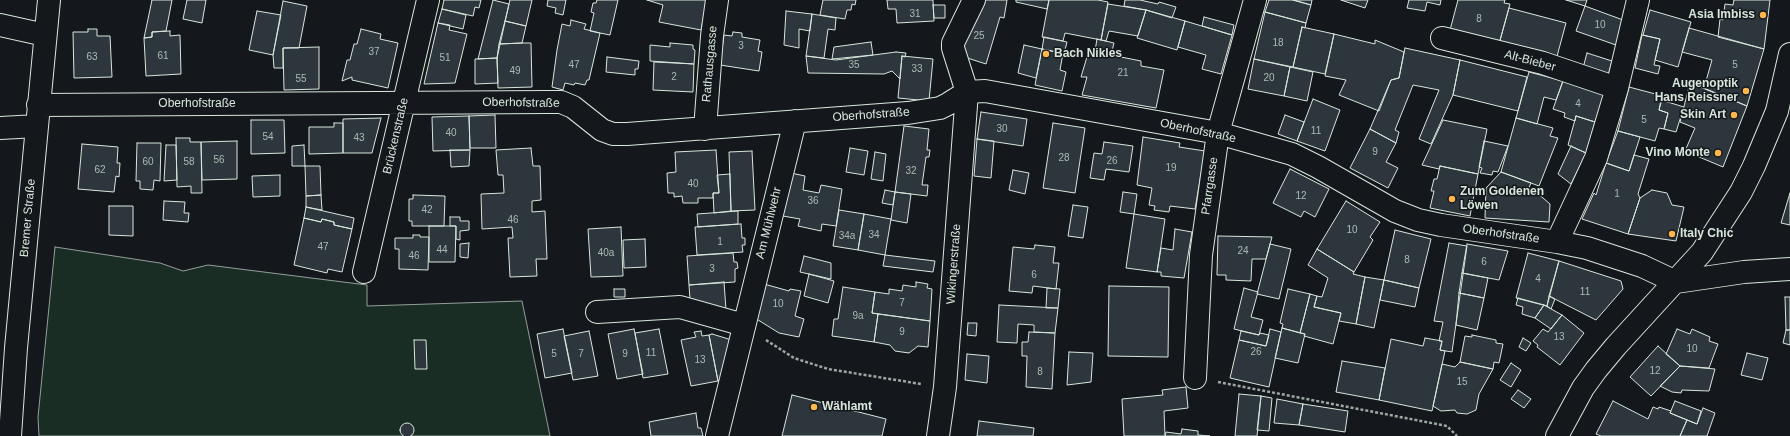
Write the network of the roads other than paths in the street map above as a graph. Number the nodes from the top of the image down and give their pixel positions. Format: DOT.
graph roads {
  1 [pos="49,0"];
  2 [pos="428,0"];
  3 [pos="717,0"];
  4 [pos="974,0"];
  5 [pos="1255,0"];
  6 [pos="1638,0"];
  7 [pos="0,25"];
  8 [pos="46,35"];
  9 [pos="1442,38"];
  10 [pos="1790,54"];
  11 [pos="1617,88"];
  12 [pos="967,92"];
  13 [pos="403,104"];
  14 [pos="38,116"];
  15 [pos="795,121"];
  16 [pos="0,128"];
  17 [pos="706,128"];
  18 [pos="1218,133"];
  19 [pos="1557,242"];
  20 [pos="1790,269"];
  21 [pos="364,272"];
  22 [pos="1676,282"];
  23 [pos="597,312"];
  24 [pos="744,325"];
  25 [pos="1195,378"];
  26 [pos="10,436"];
  27 [pos="717,436"];
  28 [pos="938,436"];
  29 [pos="1557,436"];
  1 -- 8 [label="street, Bremer Straße"];
  2 -- 13 [label="street, Brückenstraße"];
  3 -- 17 [label="street, Rathausgasse"];
  4 -- 12 [label="street"];
  5 -- 18 [label="street, Pfarrgasse"];
  6 -- 11 [label="street"];
  7 -- 8 [label="street"];
  8 -- 14 [label="street, Bremer Straße"];
  9 -- 11 [label="street, Alt-Bieber"];
  10 -- 22 [label="street"];
  11 -- 19 [label="street"];
  12 -- 15 [label="street, Oberhofstraße"];
  12 -- 18 [label="street, Oberhofstraße"];
  12 -- 28 [label="street, Wikingerstraße"];
  13 -- 14 [label="street, Oberhofstraße"];
  13 -- 17 [label="street, Oberhofstraße"];
  13 -- 21 [label="street, Brückenstraße"];
  14 -- 16 [label="street, Oberhofstraße"];
  14 -- 26 [label="street, Bremer Straße"];
  15 -- 17 [label="street, Oberhofstraße"];
  15 -- 24 [label="street, Am Mühlwehr"];
  18 -- 19 [label="street, Oberhofstraße"];
  18 -- 25 [label="street, Pfarrgasse"];
  19 -- 22 [label="street, Oberhofstraße"];
  20 -- 22 [label="street"];
  22 -- 29 [label="street"];
  23 -- 24 [label="street"];
  24 -- 27 [label="street, Am Mühlwehr"];
}
